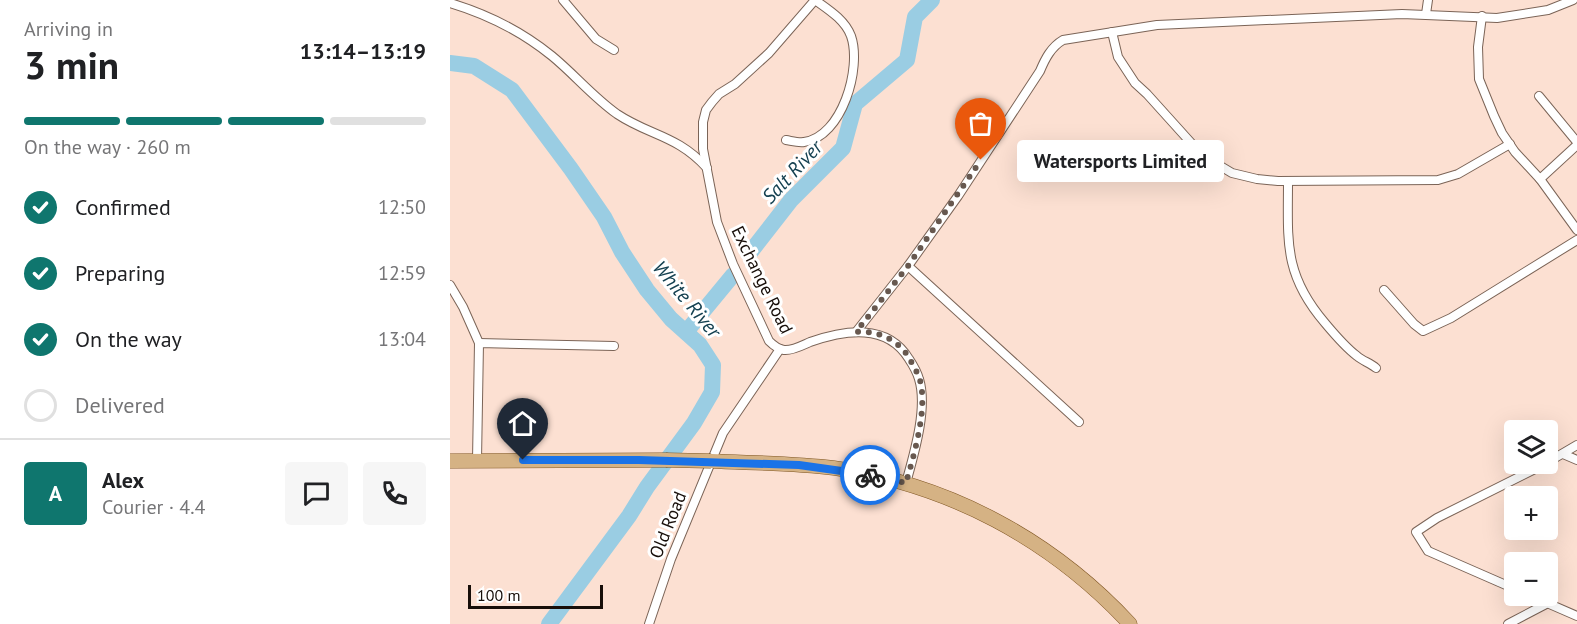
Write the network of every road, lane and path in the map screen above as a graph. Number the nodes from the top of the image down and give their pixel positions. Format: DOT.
graph roads {
  1 [pos="563,0"];
  2 [pos="815,0"];
  3 [pos="1428,0"];
  4 [pos="1573,0"];
  5 [pos="450,3"];
  6 [pos="1426,14"];
  7 [pos="1482,16"];
  8 [pos="1112,32"];
  9 [pos="614,50"];
  10 [pos="1539,96"];
  11 [pos="786,140"];
  12 [pos="1577,143"];
  13 [pos="1510,144"];
  14 [pos="707,168"];
  15 [pos="1540,179"];
  16 [pos="1288,181"];
  17 [pos="1577,230"];
  18 [pos="1577,240"];
  19 [pos="908,266"];
  20 [pos="450,285"];
  21 [pos="1384,290"];
  22 [pos="856,332"];
  23 [pos="479,343"];
  24 [pos="614,346"];
  25 [pos="780,349"];
  26 [pos="1376,368"];
  27 [pos="1079,422"];
  28 [pos="1577,445"];
  29 [pos="1563,454"];
  30 [pos="1558,457"];
  31 [pos="450,460"];
  32 [pos="477,460"];
  33 [pos="1577,460"];
  34 [pos="1525,474"];
  35 [pos="906,483"];
  36 [pos="1504,584"];
  37 [pos="1542,606"];
  38 [pos="1555,606"];
  39 [pos="1577,615"];
  40 [pos="649,624"];
  41 [pos="1130,624"];
  42 [pos="1508,624"];
  1 -- 9 [label="street"];
  2 -- 11 [label="street"];
  2 -- 14 [label="street, Exchange Road"];
  3 -- 6 [label="street"];
  4 -- 7 [label="street"];
  5 -- 14 [label="street"];
  6 -- 7 [label="street"];
  6 -- 8 [label="street"];
  7 -- 13 [label="street"];
  8 -- 16 [label="street"];
  8 -- 19 [label="street"];
  10 -- 12 [label="street"];
  12 -- 15 [label="street"];
  13 -- 15 [label="street"];
  13 -- 16 [label="street"];
  14 -- 25 [label="street, Exchange Road"];
  15 -- 17 [label="street"];
  16 -- 26 [label="street"];
  18 -- 21 [label="street"];
  19 -- 22 [label="street"];
  19 -- 27 [label="street"];
  20 -- 23 [label="street"];
  22 -- 25 [label="street, Exchange Road"];
  22 -- 35 [label="street, Exchange Road"];
  23 -- 24 [label="street"];
  23 -- 32 [label="street"];
  25 -- 40 [label="street, Old Road"];
  28 -- 29 [label="street"];
  29 -- 30 [label="street"];
  29 -- 33 [label="street"];
  31 -- 32 [label="main road"];
  32 -- 35 [label="main road, bridge"];
  34 -- 36 [label="street"];
  35 -- 41 [label="main road"];
  37 -- 42 [label="street"];
  38 -- 39 [label="street"];
}
